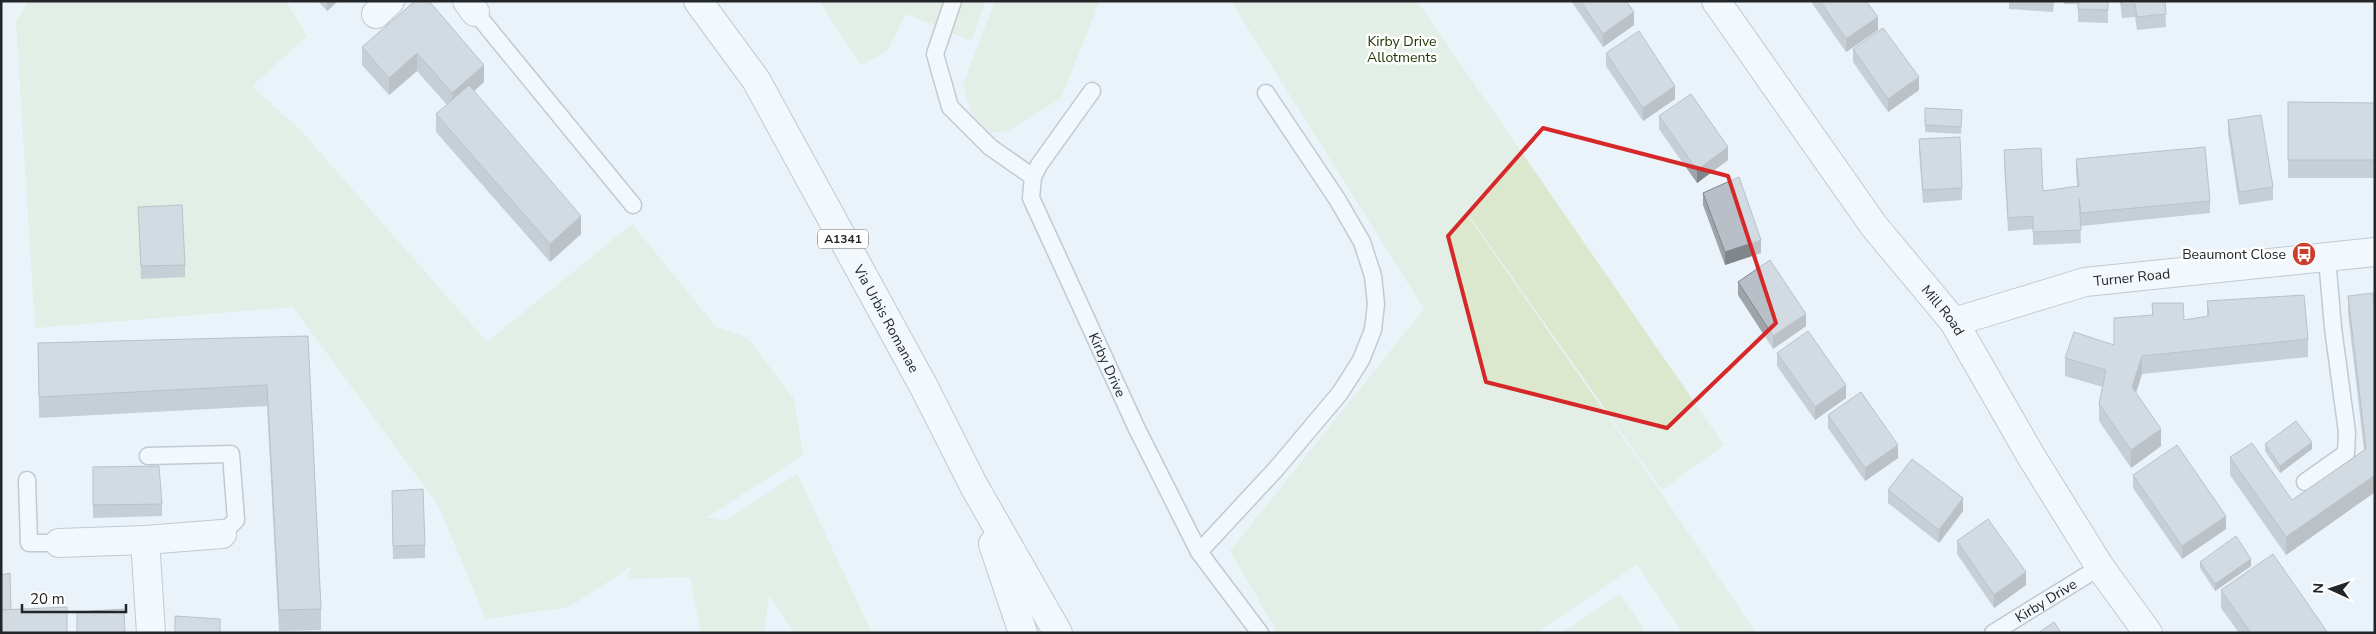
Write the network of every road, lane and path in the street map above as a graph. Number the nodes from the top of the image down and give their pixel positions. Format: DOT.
graph roads {
  1 [pos="698,1"];
  2 [pos="953,1"];
  3 [pos="1716,1"];
  4 [pos="471,6"];
  5 [pos="1092,91"];
  6 [pos="1266,93"];
  7 [pos="1033,177"];
  8 [pos="633,204"];
  9 [pos="2375,252"];
  10 [pos="2326,258"];
  11 [pos="1954,322"];
  12 [pos="148,456"];
  13 [pos="27,480"];
  14 [pos="2305,482"];
  15 [pos="974,486"];
  16 [pos="222,534"];
  17 [pos="145,540"];
  18 [pos="59,543"];
  19 [pos="1199,552"];
  20 [pos="2100,567"];
  21 [pos="150,633"];
  22 [pos="1023,633"];
  23 [pos="1058,633"];
  24 [pos="1260,633"];
  25 [pos="1993,633"];
  26 [pos="2148,633"];
  1 -- 15 [label="street, Via Urbis Romanae / A1341"];
  2 -- 7 [label="lane"];
  3 -- 11 [label="street, Mill Road"];
  4 -- 8 [label="lane"];
  5 -- 7 [label="lane"];
  6 -- 19 [label="lane"];
  7 -- 19 [label="lane, Kirby Drive"];
  9 -- 10 [label="street, Turner Road"];
  10 -- 11 [label="street, Turner Road"];
  10 -- 14 [label="lane"];
  11 -- 20 [label="street, Mill Road"];
  12 -- 16 [label="lane"];
  13 -- 18 [label="lane"];
  15 -- 22 [label="street, Via Urbis Romanae / A1341"];
  15 -- 23 [label="street, Via Urbis Romanae / A1341"];
  16 -- 17 [label="street"];
  17 -- 18 [label="street"];
  17 -- 21 [label="street"];
  19 -- 24 [label="lane, Kirby Drive"];
  20 -- 25 [label="lane, Kirby Drive"];
  20 -- 26 [label="street, Mill Road"];
}
